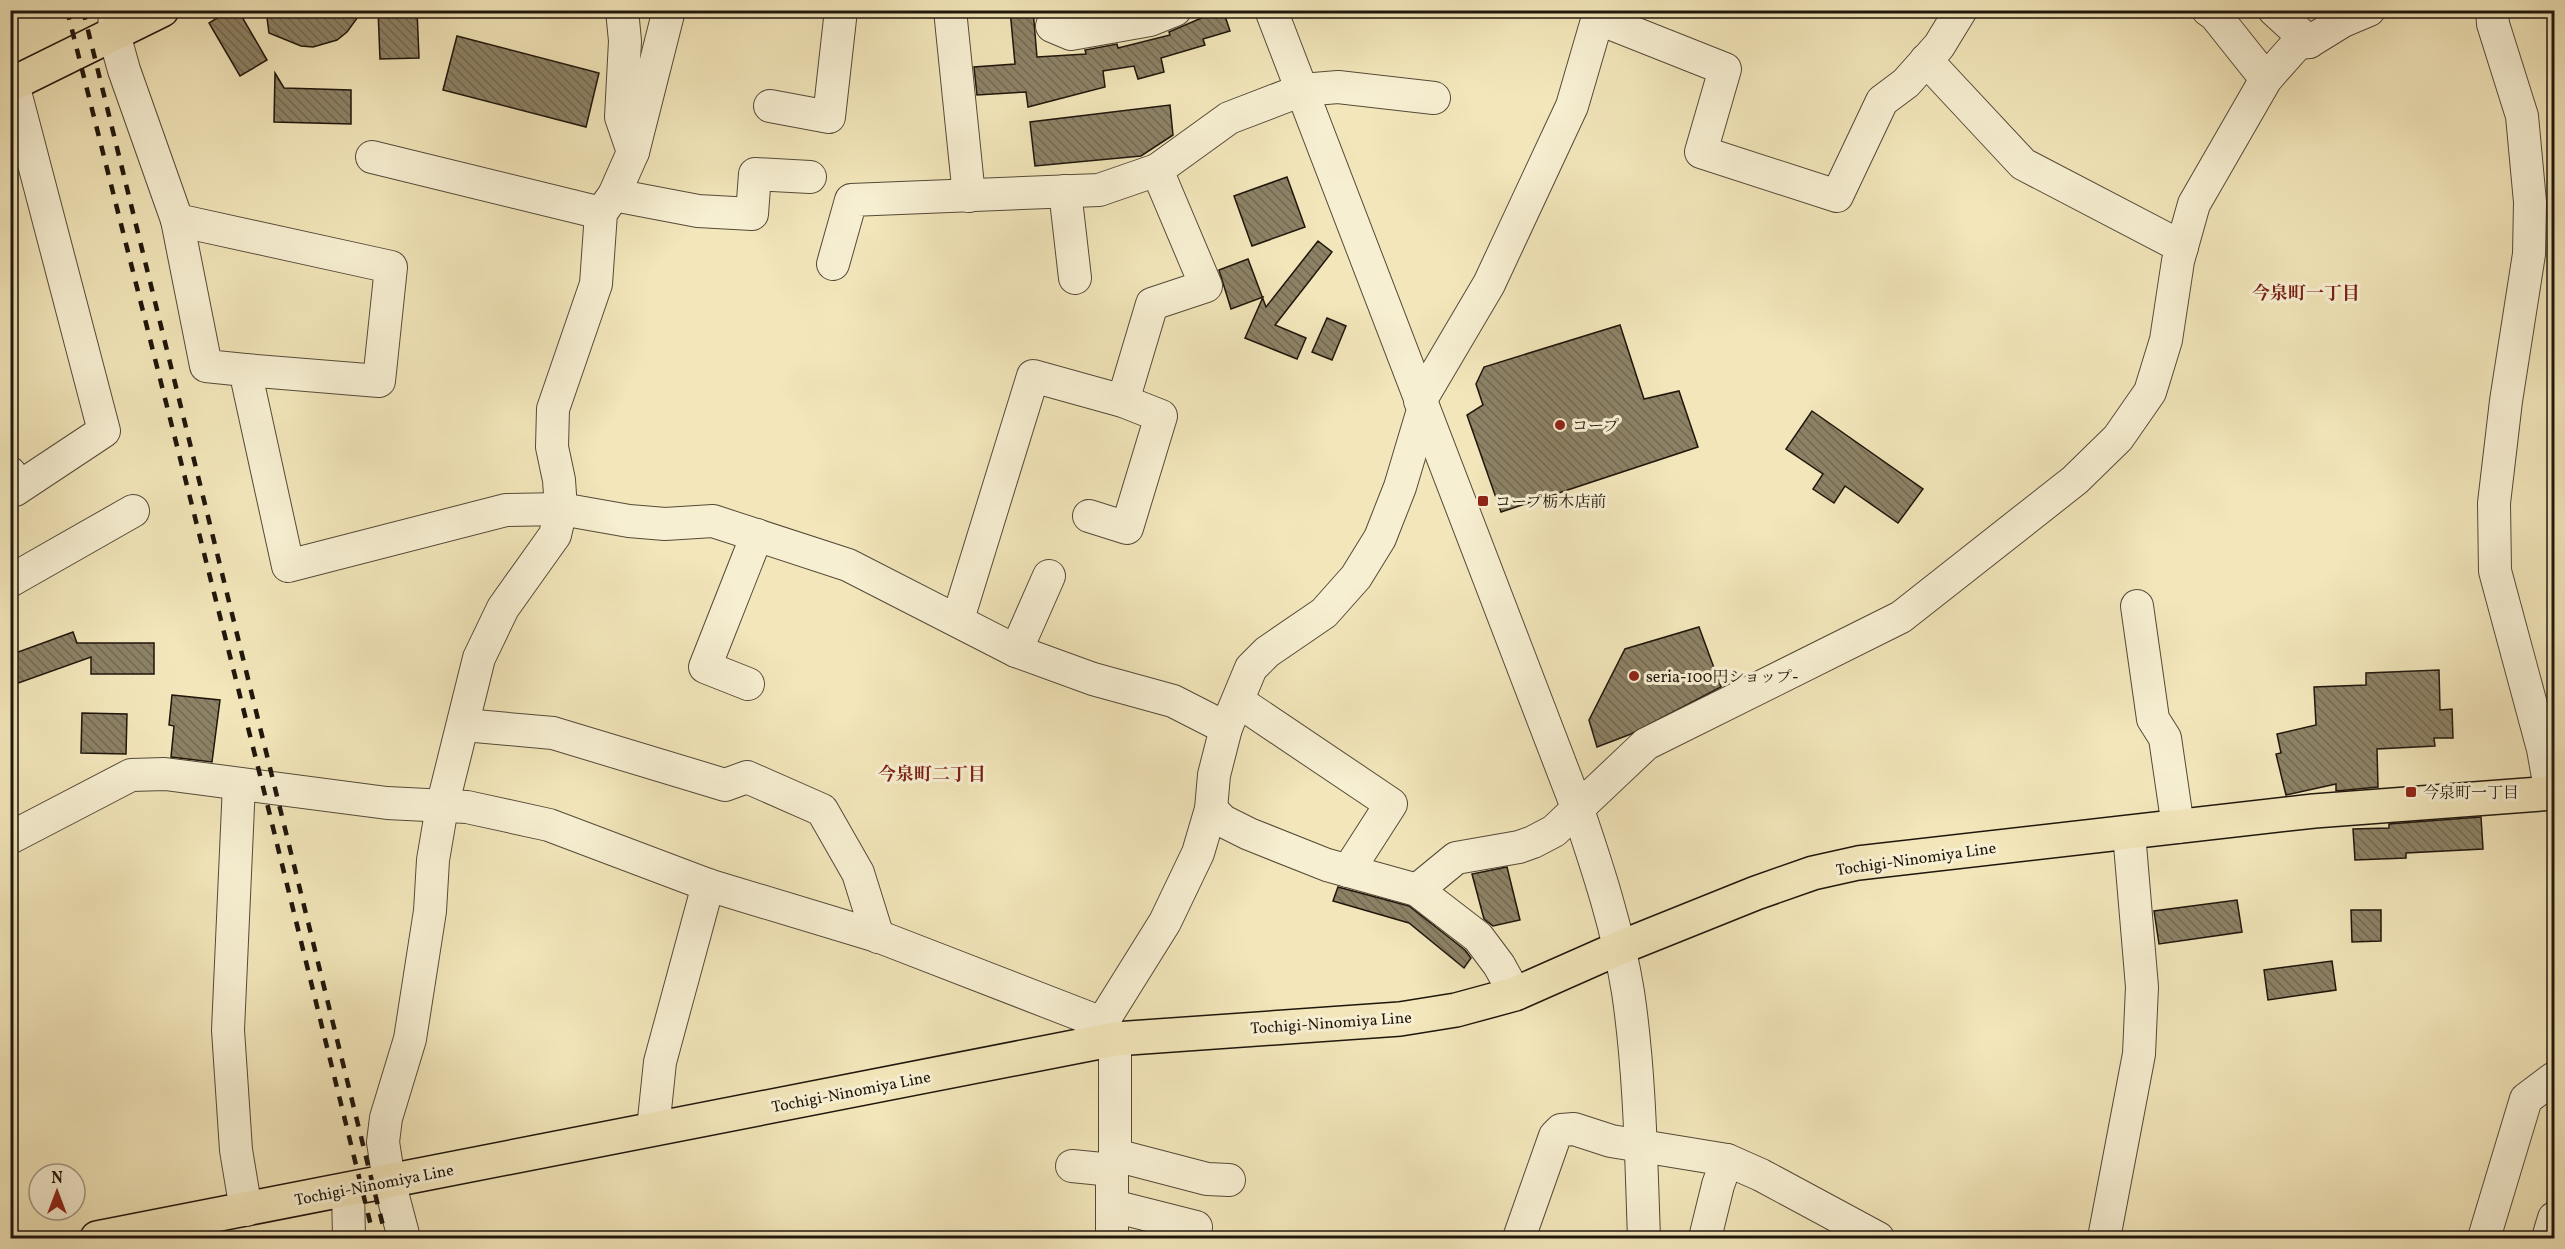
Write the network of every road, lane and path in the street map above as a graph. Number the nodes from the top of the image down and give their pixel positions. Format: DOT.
graph roads {
  1 [pos="162,10"];
  2 [pos="622,10"];
  3 [pos="669,10"];
  4 [pos="841,10"];
  5 [pos="950,10"];
  6 [pos="1175,10"];
  7 [pos="1271,10"];
  8 [pos="1961,10"];
  9 [pos="2208,10"];
  10 [pos="2274,10"];
  11 [pos="2369,10"];
  12 [pos="2492,10"];
  13 [pos="1599,15"];
  14 [pos="1127,17"];
  15 [pos="115,22"];
  16 [pos="1052,26"];
  17 [pos="2309,42"];
  18 [pos="1926,60"];
  19 [pos="2266,79"];
  20 [pos="12,84"];
  21 [pos="1302,90"];
  22 [pos="1434,98"];
  23 [pos="770,106"];
  24 [pos="633,152"];
  25 [pos="372,157"];
  26 [pos="1157,170"];
  27 [pos="810,177"];
  28 [pos="1065,191"];
  29 [pos="969,196"];
  30 [pos="608,204"];
  31 [pos="177,220"];
  32 [pos="2182,247"];
  33 [pos="2542,258"];
  34 [pos="833,264"];
  35 [pos="1075,278"];
  36 [pos="245,370"];
  37 [pos="1123,401"];
  38 [pos="1421,405"];
  39 [pos="10,473"];
  40 [pos="561,508"];
  41 [pos="133,511"];
  42 [pos="1089,516"];
  43 [pos="757,535"];
  44 [pos="1049,576"];
  45 [pos="10,581"];
  46 [pos="2137,606"];
  47 [pos="958,620"];
  48 [pos="1016,651"];
  49 [pos="748,684"];
  50 [pos="1232,715"];
  51 [pos="464,725"];
  52 [pos="239,784"];
  53 [pos="2553,793"];
  54 [pos="442,807"];
  55 [pos="1210,808"];
  56 [pos="1578,810"];
  57 [pos="2178,827"];
  58 [pos="2129,833"];
  59 [pos="10,838"];
  60 [pos="1348,871"];
  61 [pos="708,885"];
  62 [pos="1417,890"];
  63 [pos="878,937"];
  64 [pos="1619,948"];
  65 [pos="1515,994"];
  66 [pos="1109,1031"];
  67 [pos="2554,1078"];
  68 [pos="653,1129"];
  69 [pos="1641,1146"];
  70 [pos="1727,1160"];
  71 [pos="1113,1162"];
  72 [pos="1072,1166"];
  73 [pos="1229,1180"];
  74 [pos="389,1181"];
  75 [pos="348,1190"];
  76 [pos="1113,1206"];
  77 [pos="246,1210"];
  78 [pos="2554,1218"];
  79 [pos="1196,1227"];
  80 [pos="97,1239"];
  81 [pos="349,1239"];
  82 [pos="404,1239"];
  83 [pos="1112,1239"];
  84 [pos="1519,1239"];
  85 [pos="1644,1239"];
  86 [pos="1705,1239"];
  87 [pos="1878,1239"];
  88 [pos="2104,1239"];
  89 [pos="2484,1239"];
  90 [pos="2548,1239"];
  1 -- 15 [label="main road"];
  2 -- 24 [label="street"];
  3 -- 24 [label="street"];
  4 -- 23 [label="street"];
  5 -- 29 [label="street"];
  6 -- 14 [label="street"];
  7 -- 21 [label="street"];
  8 -- 18 [label="street"];
  9 -- 19 [label="street"];
  10 -- 17 [label="street"];
  11 -- 17 [label="street"];
  12 -- 33 [label="street"];
  13 -- 18 [label="street"];
  13 -- 38 [label="street"];
  14 -- 16 [label="street"];
  15 -- 20 [label="main road"];
  15 -- 31 [label="street"];
  17 -- 19 [label="street"];
  18 -- 32 [label="street"];
  19 -- 32 [label="street"];
  20 -- 39 [label="street"];
  21 -- 22 [label="street"];
  21 -- 26 [label="street"];
  21 -- 38 [label="street"];
  24 -- 30 [label="street"];
  25 -- 30 [label="street"];
  26 -- 28 [label="street"];
  26 -- 37 [label="street"];
  27 -- 30 [label="street"];
  28 -- 29 [label="street"];
  28 -- 35 [label="street"];
  29 -- 34 [label="street"];
  30 -- 40 [label="street"];
  31 -- 36 [label="street"];
  31 -- 36 [label="street"];
  32 -- 56 [label="street"];
  33 -- 53 [label="street"];
  36 -- 40 [label="street"];
  37 -- 42 [label="street"];
  37 -- 47 [label="street"];
  38 -- 50 [label="street"];
  38 -- 56 [label="street"];
  40 -- 43 [label="street"];
  40 -- 51 [label="street"];
  41 -- 45 [label="street"];
  43 -- 47 [label="street"];
  43 -- 49 [label="street"];
  44 -- 48 [label="street"];
  46 -- 57 [label="street"];
  47 -- 48 [label="street"];
  48 -- 50 [label="street"];
  50 -- 55 [label="street"];
  50 -- 60 [label="street"];
  51 -- 54 [label="street"];
  51 -- 63 [label="street"];
  52 -- 54 [label="street"];
  52 -- 59 [label="street"];
  52 -- 77 [label="street"];
  53 -- 57 [label="main road, Tochigi-Ninomiya Line"];
  54 -- 61 [label="street"];
  54 -- 74 [label="street"];
  55 -- 60 [label="street"];
  55 -- 66 [label="street"];
  56 -- 62 [label="street"];
  56 -- 64 [label="street"];
  57 -- 58 [label="main road, Tochigi-Ninomiya Line"];
  58 -- 64 [label="main road, Tochigi-Ninomiya Line"];
  58 -- 88 [label="street"];
  60 -- 62 [label="street"];
  61 -- 63 [label="street"];
  61 -- 68 [label="street"];
  62 -- 65 [label="street"];
  63 -- 66 [label="street"];
  64 -- 65 [label="main road, Tochigi-Ninomiya Line"];
  64 -- 69 [label="street"];
  65 -- 66 [label="main road, Tochigi-Ninomiya Line"];
  66 -- 68 [label="main road, Tochigi-Ninomiya Line"];
  66 -- 71 [label="street"];
  67 -- 89 [label="street"];
  68 -- 74 [label="main road, Tochigi-Ninomiya Line"];
  69 -- 70 [label="street"];
  69 -- 84 [label="street"];
  69 -- 85 [label="street"];
  70 -- 86 [label="street"];
  70 -- 87 [label="street"];
  71 -- 72 [label="street"];
  71 -- 73 [label="street"];
  71 -- 76 [label="street"];
  74 -- 75 [label="main road, Tochigi-Ninomiya Line"];
  74 -- 82 [label="street"];
  75 -- 77 [label="main road, Tochigi-Ninomiya Line"];
  75 -- 81 [label="street"];
  76 -- 79 [label="street"];
  76 -- 83 [label="street"];
  77 -- 80 [label="main road, Tochigi-Ninomiya Line"];
  78 -- 90 [label="street"];
}
